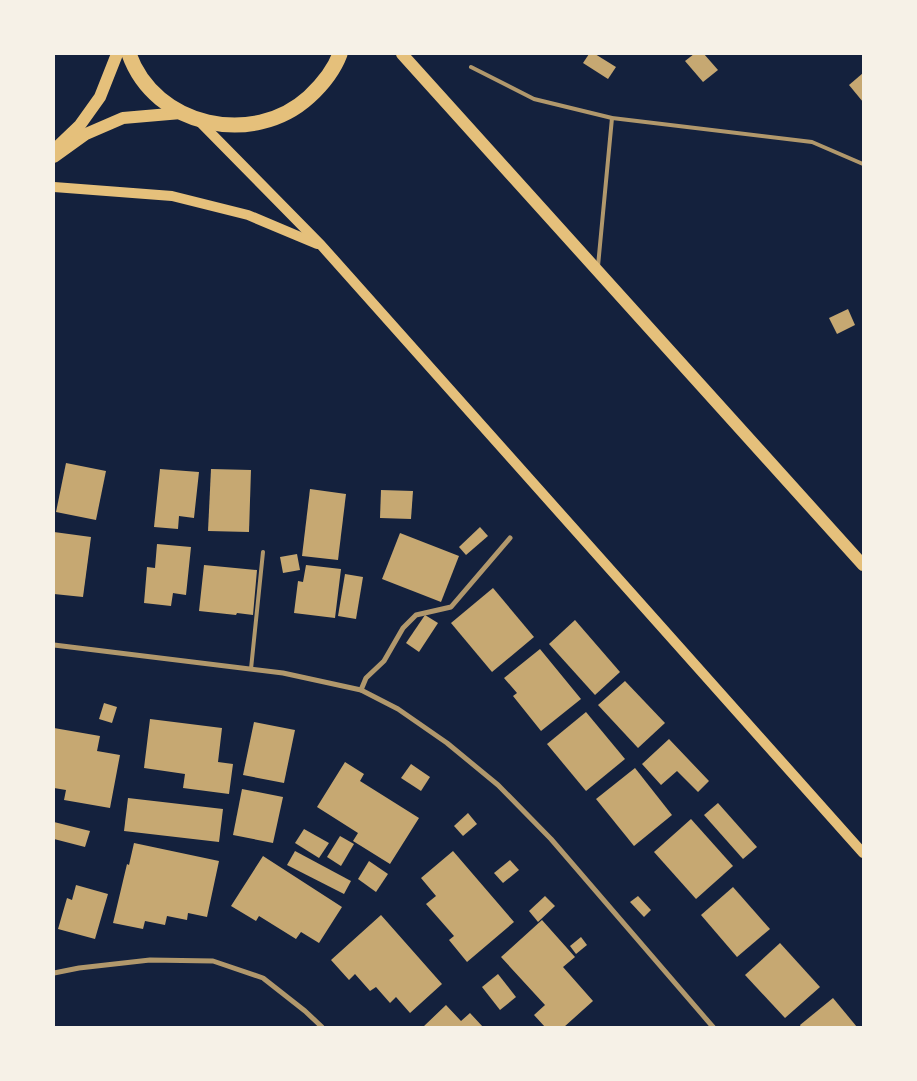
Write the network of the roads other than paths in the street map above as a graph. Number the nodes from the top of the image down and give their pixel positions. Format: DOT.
graph roads {
  1 [pos="117,54"];
  2 [pos="129,54"];
  3 [pos="340,54"];
  4 [pos="402,54"];
  5 [pos="471,67"];
  6 [pos="181,113"];
  7 [pos="612,118"];
  8 [pos="198,120"];
  9 [pos="54,151"];
  10 [pos="54,157"];
  11 [pos="863,164"];
  12 [pos="54,187"];
  13 [pos="321,245"];
  14 [pos="598,271"];
  15 [pos="510,538"];
  16 [pos="263,552"];
  17 [pos="863,565"];
  18 [pos="54,645"];
  19 [pos="251,669"];
  20 [pos="361,690"];
  21 [pos="863,853"];
  22 [pos="54,973"];
  23 [pos="322,1027"];
  24 [pos="713,1027"];
  1 -- 9 [label="main road"];
  2 -- 6 [label="highway"];
  3 -- 8 [label="highway"];
  4 -- 14 [label="main road"];
  5 -- 7 [label="lane"];
  6 -- 8 [label="highway"];
  6 -- 10 [label="main road"];
  7 -- 11 [label="lane"];
  7 -- 14 [label="lane"];
  8 -- 13 [label="main road"];
  12 -- 13 [label="main road"];
  13 -- 21 [label="main road"];
  14 -- 17 [label="main road"];
  15 -- 20 [label="street"];
  16 -- 19 [label="lane"];
  18 -- 19 [label="street"];
  19 -- 20 [label="street"];
  20 -- 24 [label="street"];
  22 -- 23 [label="street"];
}
